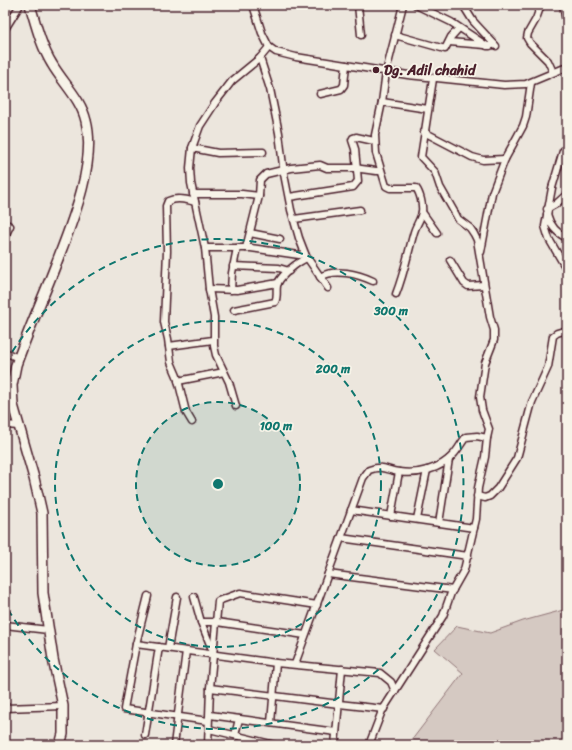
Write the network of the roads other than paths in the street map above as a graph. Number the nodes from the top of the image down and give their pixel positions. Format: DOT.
graph roads {
  1 [pos="20,5"];
  2 [pos="30,5"];
  3 [pos="253,5"];
  4 [pos="358,5"];
  5 [pos="403,5"];
  6 [pos="416,5"];
  7 [pos="463,5"];
  8 [pos="541,5"];
  9 [pos="561,5"];
  10 [pos="567,27"];
  11 [pos="459,28"];
  12 [pos="5,29"];
  13 [pos="360,35"];
  14 [pos="395,35"];
  15 [pos="449,42"];
  16 [pos="486,44"];
  17 [pos="269,47"];
  18 [pos="260,58"];
  19 [pos="346,65"];
  20 [pos="567,67"];
  21 [pos="386,72"];
  22 [pos="553,72"];
  23 [pos="433,78"];
  24 [pos="531,83"];
  25 [pos="320,94"];
  26 [pos="382,102"];
  27 [pos="428,108"];
  28 [pos="424,132"];
  29 [pos="374,141"];
  30 [pos="192,148"];
  31 [pos="263,152"];
  32 [pos="563,152"];
  33 [pos="505,159"];
  34 [pos="357,168"];
  35 [pos="283,170"];
  36 [pos="381,170"];
  37 [pos="194,194"];
  38 [pos="567,194"];
  39 [pos="259,196"];
  40 [pos="289,197"];
  41 [pos="195,202"];
  42 [pos="360,210"];
  43 [pos="547,210"];
  44 [pos="422,212"];
  45 [pos="294,219"];
  46 [pos="5,223"];
  47 [pos="250,233"];
  48 [pos="437,233"];
  49 [pos="5,236"];
  50 [pos="567,238"];
  51 [pos="280,240"];
  52 [pos="205,248"];
  53 [pos="237,248"];
  54 [pos="246,248"];
  55 [pos="306,256"];
  56 [pos="480,256"];
  57 [pos="450,260"];
  58 [pos="233,266"];
  59 [pos="567,270"];
  60 [pos="289,271"];
  61 [pos="320,277"];
  62 [pos="373,281"];
  63 [pos="278,283"];
  64 [pos="484,285"];
  65 [pos="328,288"];
  66 [pos="209,289"];
  67 [pos="231,290"];
  68 [pos="396,294"];
  69 [pos="234,310"];
  70 [pos="567,330"];
  71 [pos="213,340"];
  72 [pos="169,346"];
  73 [pos="5,352"];
  74 [pos="18,358"];
  75 [pos="224,372"];
  76 [pos="178,382"];
  77 [pos="236,406"];
  78 [pos="192,422"];
  79 [pos="5,425"];
  80 [pos="20,426"];
  81 [pos="487,438"];
  82 [pos="449,459"];
  83 [pos="427,470"];
  84 [pos="399,472"];
  85 [pos="477,496"];
  86 [pos="352,510"];
  87 [pos="391,516"];
  88 [pos="417,519"];
  89 [pos="439,523"];
  90 [pos="474,528"];
  91 [pos="341,538"];
  92 [pos="468,556"];
  93 [pos="328,574"];
  94 [pos="453,590"];
  95 [pos="148,596"];
  96 [pos="177,597"];
  97 [pos="194,597"];
  98 [pos="317,605"];
  99 [pos="201,622"];
  100 [pos="216,622"];
  101 [pos="5,625"];
  102 [pos="48,630"];
  103 [pos="305,635"];
  104 [pos="136,644"];
  105 [pos="160,647"];
  106 [pos="168,648"];
  107 [pos="186,651"];
  108 [pos="214,654"];
  109 [pos="276,663"];
  110 [pos="295,664"];
  111 [pos="342,668"];
  112 [pos="210,688"];
  113 [pos="395,691"];
  114 [pos="273,696"];
  115 [pos="339,704"];
  116 [pos="63,706"];
  117 [pos="5,708"];
  118 [pos="384,709"];
  119 [pos="148,713"];
  120 [pos="177,716"];
  121 [pos="209,718"];
  122 [pos="239,719"];
  123 [pos="271,723"];
  124 [pos="209,729"];
  125 [pos="336,732"];
  126 [pos="145,734"];
  127 [pos="235,735"];
  128 [pos="60,745"];
  129 [pos="174,745"];
  130 [pos="208,745"];
  131 [pos="275,745"];
  132 [pos="336,745"];
  133 [pos="369,745"];
  1 -- 12 [label="street"];
  2 -- 74 [label="street"];
  3 -- 17 [label="street"];
  4 -- 13 [label="street"];
  5 -- 14 [label="street"];
  6 -- 11 [label="street"];
  7 -- 16 [label="street"];
  8 -- 22 [label="street"];
  9 -- 10 [label="street"];
  11 -- 15 [label="street"];
  11 -- 16 [label="street"];
  14 -- 15 [label="street"];
  14 -- 21 [label="street"];
  15 -- 16 [label="street"];
  17 -- 18 [label="street"];
  17 -- 19 [label="street"];
  18 -- 30 [label="street"];
  18 -- 35 [label="street"];
  19 -- 21 [label="street"];
  19 -- 25 [label="street"];
  20 -- 22 [label="street"];
  21 -- 23 [label="street"];
  21 -- 26 [label="street"];
  22 -- 24 [label="street"];
  23 -- 24 [label="street"];
  23 -- 27 [label="street"];
  24 -- 33 [label="street"];
  26 -- 27 [label="street"];
  26 -- 29 [label="street"];
  27 -- 28 [label="street"];
  28 -- 33 [label="street"];
  28 -- 56 [label="street"];
  29 -- 34 [label="street"];
  29 -- 36 [label="street"];
  30 -- 31 [label="street"];
  30 -- 37 [label="street"];
  32 -- 43 [label="street"];
  33 -- 56 [label="street"];
  34 -- 35 [label="street"];
  34 -- 36 [label="street"];
  34 -- 40 [label="street"];
  35 -- 39 [label="street"];
  35 -- 40 [label="street"];
  36 -- 44 [label="street"];
  37 -- 39 [label="street"];
  37 -- 41 [label="street"];
  38 -- 43 [label="street"];
  39 -- 47 [label="street"];
  40 -- 45 [label="street"];
  41 -- 52 [label="street"];
  41 -- 72 [label="street"];
  42 -- 45 [label="street"];
  43 -- 50 [label="street"];
  43 -- 59 [label="street"];
  44 -- 48 [label="street"];
  44 -- 68 [label="street"];
  45 -- 55 [label="street"];
  46 -- 49 [label="street"];
  47 -- 51 [label="street"];
  47 -- 54 [label="street"];
  52 -- 53 [label="street"];
  52 -- 66 [label="street"];
  53 -- 54 [label="street"];
  53 -- 58 [label="street"];
  54 -- 55 [label="street"];
  55 -- 60 [label="street"];
  55 -- 61 [label="street"];
  56 -- 64 [label="street"];
  57 -- 64 [label="street"];
  58 -- 60 [label="street"];
  58 -- 67 [label="street"];
  60 -- 63 [label="street"];
  61 -- 62 [label="street"];
  61 -- 65 [label="street"];
  63 -- 67 [label="street"];
  63 -- 69 [label="street"];
  64 -- 81 [label="street"];
  66 -- 67 [label="street"];
  66 -- 71 [label="street"];
  70 -- 85 [label="street"];
  71 -- 72 [label="street"];
  71 -- 75 [label="street"];
  72 -- 76 [label="street"];
  73 -- 74 [label="street"];
  74 -- 80 [label="street"];
  75 -- 76 [label="street"];
  75 -- 77 [label="street"];
  76 -- 78 [label="street"];
  79 -- 80 [label="street"];
  80 -- 102 [label="street"];
  81 -- 82 [label="street"];
  81 -- 85 [label="street"];
  82 -- 83 [label="street"];
  82 -- 89 [label="street"];
  83 -- 84 [label="street"];
  83 -- 88 [label="street"];
  84 -- 86 [label="street"];
  84 -- 87 [label="street"];
  85 -- 90 [label="street"];
  86 -- 87 [label="street"];
  86 -- 91 [label="street"];
  87 -- 88 [label="street"];
  88 -- 89 [label="street"];
  89 -- 90 [label="street"];
  90 -- 92 [label="street"];
  91 -- 92 [label="street"];
  91 -- 93 [label="street"];
  92 -- 94 [label="street"];
  93 -- 94 [label="street"];
  93 -- 98 [label="street"];
  94 -- 113 [label="street"];
  95 -- 104 [label="street"];
  96 -- 106 [label="street"];
  97 -- 99 [label="street"];
  98 -- 100 [label="street"];
  98 -- 103 [label="street"];
  99 -- 100 [label="street"];
  99 -- 108 [label="street"];
  100 -- 103 [label="street"];
  100 -- 108 [label="street"];
  101 -- 102 [label="street"];
  102 -- 116 [label="street"];
  103 -- 110 [label="street"];
  104 -- 105 [label="street"];
  104 -- 119 [label="street"];
  105 -- 106 [label="street"];
  105 -- 119 [label="street"];
  106 -- 107 [label="street"];
  107 -- 108 [label="street"];
  107 -- 120 [label="street"];
  108 -- 109 [label="street"];
  108 -- 112 [label="street"];
  109 -- 110 [label="street"];
  109 -- 114 [label="street"];
  110 -- 111 [label="street"];
  111 -- 113 [label="street"];
  111 -- 115 [label="street"];
  112 -- 114 [label="street"];
  112 -- 121 [label="street"];
  113 -- 118 [label="street"];
  114 -- 115 [label="street"];
  114 -- 123 [label="street"];
  115 -- 118 [label="street"];
  115 -- 125 [label="street"];
  116 -- 117 [label="street"];
  116 -- 128 [label="street"];
  118 -- 133 [label="street"];
  119 -- 120 [label="street"];
  119 -- 126 [label="street"];
  120 -- 121 [label="street"];
  120 -- 129 [label="street"];
  121 -- 122 [label="street"];
  121 -- 124 [label="street"];
  122 -- 123 [label="street"];
  122 -- 127 [label="street"];
  123 -- 125 [label="street"];
  124 -- 127 [label="street"];
  124 -- 130 [label="street"];
  125 -- 132 [label="street"];
  127 -- 131 [label="street"];
}
